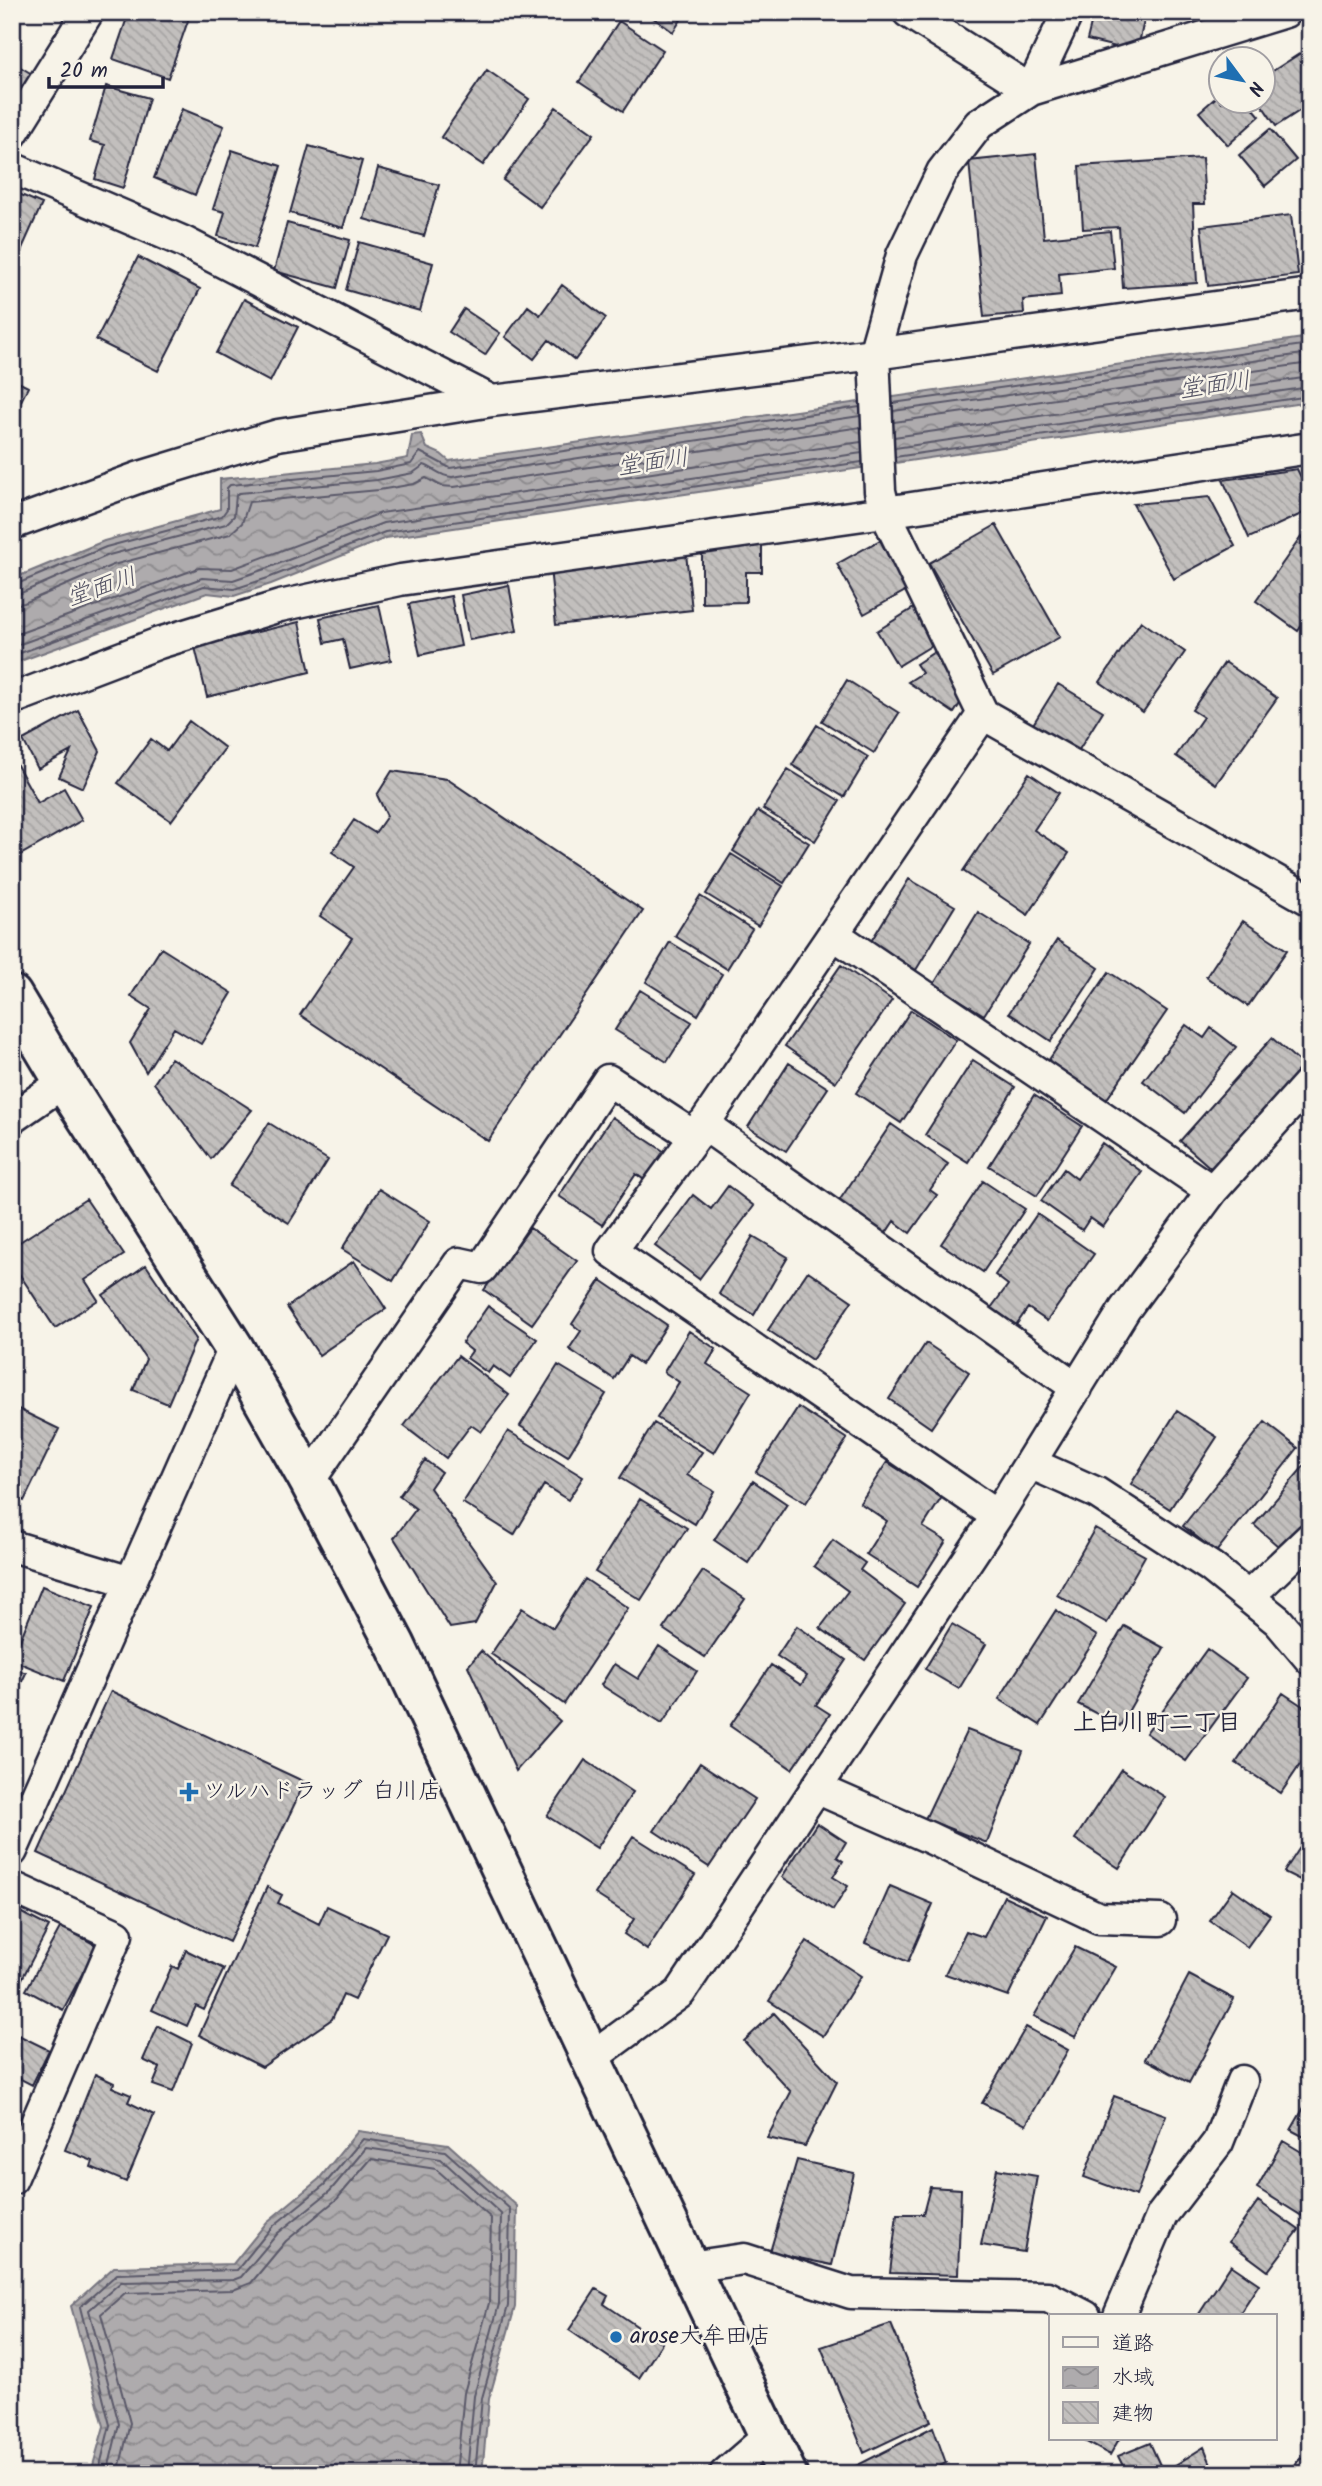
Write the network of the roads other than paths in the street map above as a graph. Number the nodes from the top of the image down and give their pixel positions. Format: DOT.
graph roads {
  1 [pos="88,12"];
  2 [pos="908,12"];
  3 [pos="1068,12"];
  4 [pos="1286,12"];
  5 [pos="1031,90"];
  6 [pos="12,134"];
  7 [pos="12,168"];
  8 [pos="1310,294"];
  9 [pos="874,354"];
  10 [pos="492,401"];
  11 [pos="1310,449"];
  12 [pos="883,502"];
  13 [pos="12,524"];
  14 [pos="12,699"];
  15 [pos="983,714"];
  16 [pos="1310,900"];
  17 [pos="834,933"];
  18 [pos="12,995"];
  19 [pos="64,1082"];
  20 [pos="1310,1082"];
  21 [pos="12,1118"];
  22 [pos="699,1130"];
  23 [pos="1212,1191"];
  24 [pos="234,1348"];
  25 [pos="1077,1388"];
  26 [pos="1030,1463"];
  27 [pos="309,1481"];
  28 [pos="997,1516"];
  29 [pos="1310,1538"];
  30 [pos="12,1546"];
  31 [pos="131,1581"];
  32 [pos="1248,1597"];
  33 [pos="1310,1659"];
  34 [pos="816,1788"];
  35 [pos="12,1851"];
  36 [pos="12,1887"];
  37 [pos="1160,1920"];
  38 [pos="590,2059"];
  39 [pos="1242,2081"];
  40 [pos="12,2179"];
  41 [pos="689,2267"];
  42 [pos="1081,2314"];
  43 [pos="1120,2314"];
  44 [pos="770,2435"];
  45 [pos="725,2474"];
  46 [pos="787,2474"];
  1 -- 6 [label="street"];
  2 -- 5 [label="street"];
  3 -- 5 [label="street"];
  4 -- 5 [label="street"];
  5 -- 9 [label="street"];
  7 -- 10 [label="street"];
  8 -- 9 [label="street"];
  9 -- 10 [label="street"];
  9 -- 12 [label="street"];
  10 -- 13 [label="street"];
  11 -- 12 [label="street"];
  12 -- 14 [label="street"];
  12 -- 15 [label="street"];
  15 -- 16 [label="street"];
  15 -- 17 [label="street"];
  17 -- 22 [label="street"];
  17 -- 23 [label="street"];
  18 -- 19 [label="street"];
  19 -- 21 [label="street"];
  19 -- 24 [label="street"];
  20 -- 23 [label="street"];
  22 -- 25 [label="street"];
  22 -- 27 [label="street"];
  22 -- 28 [label="street"];
  23 -- 25 [label="street"];
  24 -- 27 [label="street"];
  24 -- 31 [label="street"];
  25 -- 26 [label="street"];
  26 -- 28 [label="street"];
  26 -- 32 [label="street"];
  27 -- 38 [label="street"];
  28 -- 34 [label="street"];
  29 -- 32 [label="street"];
  30 -- 31 [label="street"];
  31 -- 35 [label="street"];
  32 -- 33 [label="street"];
  34 -- 37 [label="street"];
  34 -- 38 [label="street"];
  36 -- 40 [label="street"];
  38 -- 41 [label="street"];
  39 -- 43 [label="street"];
  41 -- 42 [label="street"];
  41 -- 44 [label="street"];
  44 -- 45 [label="street"];
  44 -- 46 [label="street"];
}
